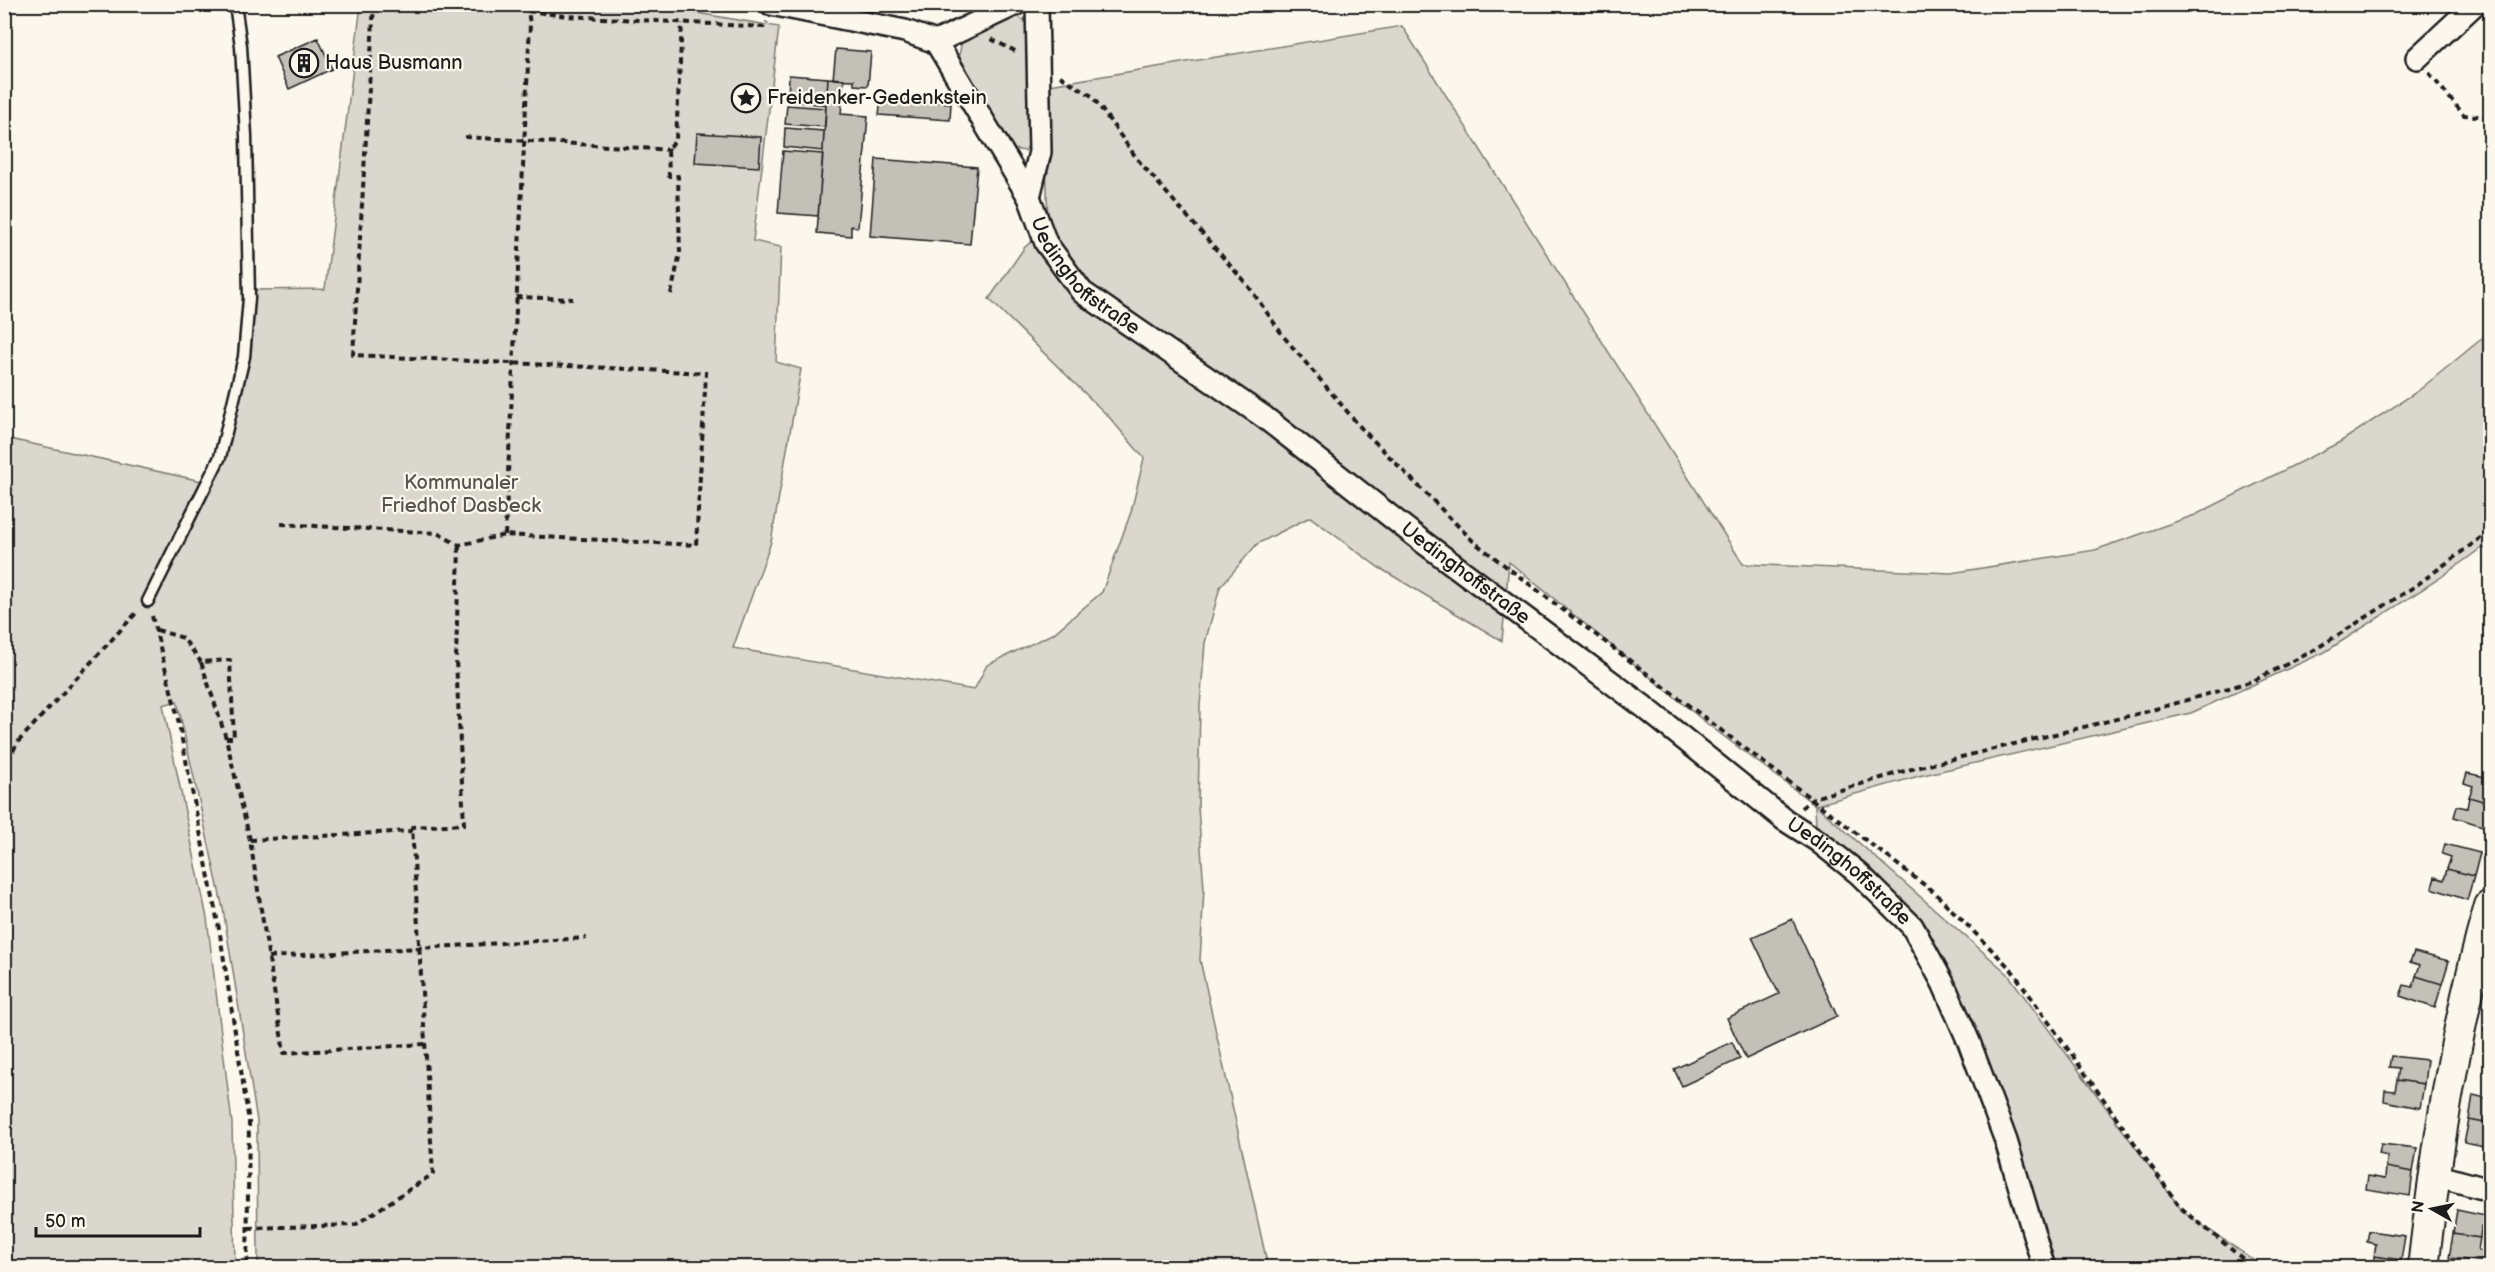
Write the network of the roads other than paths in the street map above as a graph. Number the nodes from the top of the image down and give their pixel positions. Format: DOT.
graph roads {
  1 [pos="235,4"];
  2 [pos="1016,4"];
  3 [pos="1036,4"];
  4 [pos="2475,4"];
  5 [pos="772,5"];
  6 [pos="936,42"];
  7 [pos="2417,58"];
  8 [pos="1029,197"];
  9 [pos="148,601"];
  10 [pos="2490,906"];
  11 [pos="2486,937"];
  12 [pos="2435,1175"];
  13 [pos="2490,1190"];
  14 [pos="2044,1268"];
  15 [pos="2423,1268"];
  1 -- 9 [label="lane"];
  2 -- 6 [label="street"];
  3 -- 8 [label="street"];
  4 -- 7 [label="street"];
  5 -- 6 [label="street"];
  6 -- 8 [label="street, Uedinghoffstraße"];
  8 -- 14 [label="street, Uedinghoffstraße"];
  10 -- 11 [label="street"];
  11 -- 12 [label="street"];
  12 -- 13 [label="street"];
  12 -- 15 [label="street"];
}
